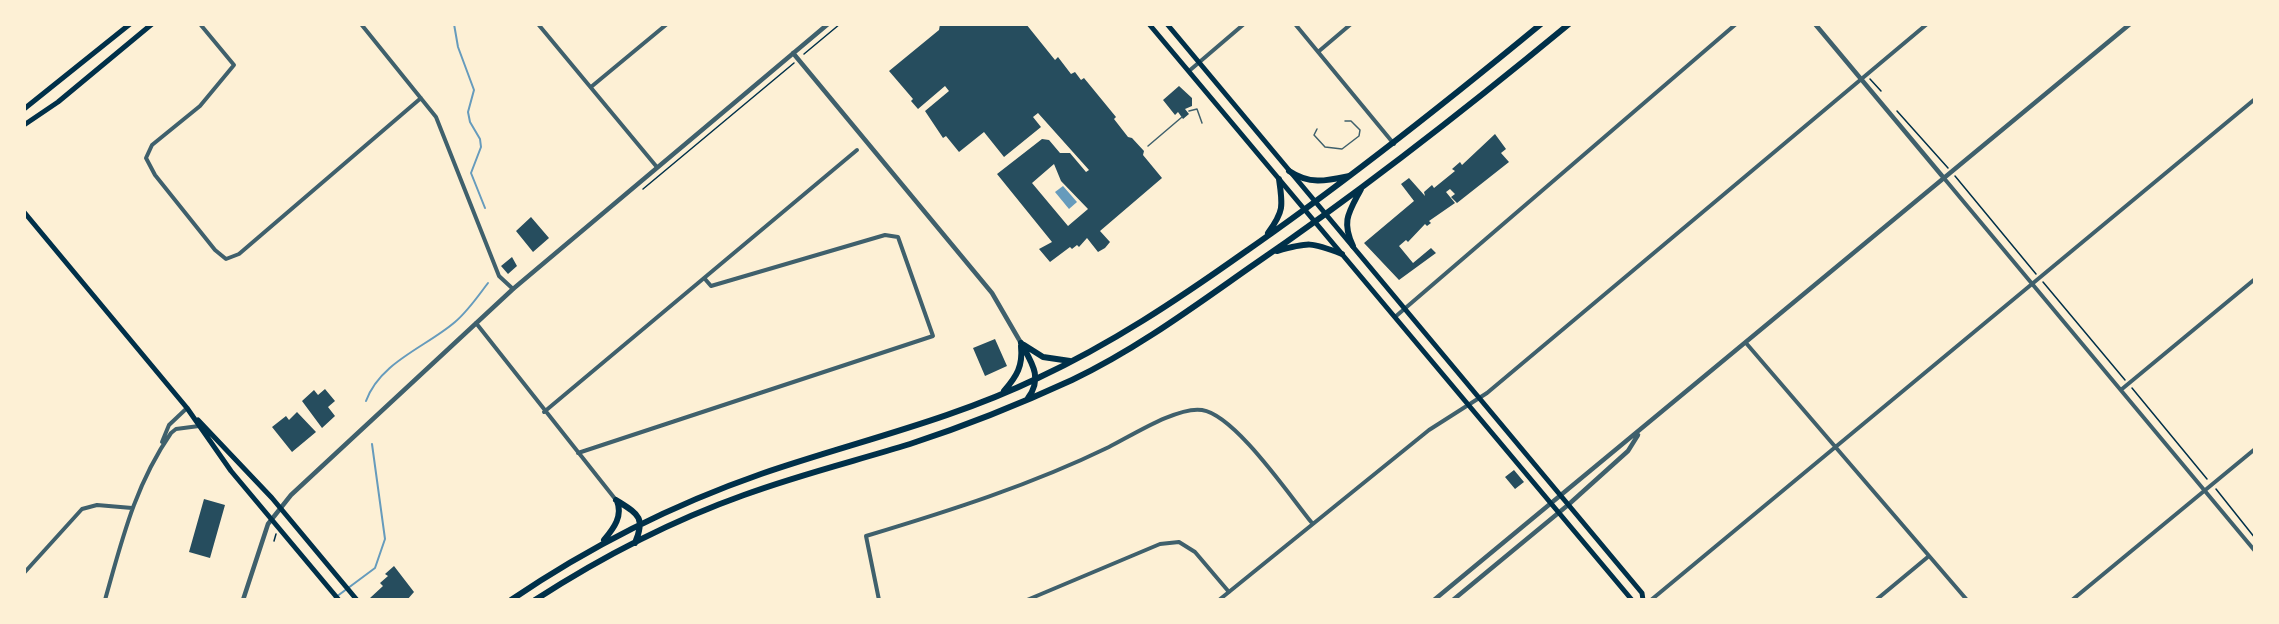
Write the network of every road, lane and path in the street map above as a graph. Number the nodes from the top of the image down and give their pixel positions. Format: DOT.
graph roads {
  1 [pos="130,24"];
  2 [pos="152,24"];
  3 [pos="200,24"];
  4 [pos="361,24"];
  5 [pos="538,24"];
  6 [pos="667,24"];
  7 [pos="828,24"];
  8 [pos="840,24"];
  9 [pos="1149,24"];
  10 [pos="1167,24"];
  11 [pos="1244,24"];
  12 [pos="1295,24"];
  13 [pos="1351,24"];
  14 [pos="1541,24"];
  15 [pos="1569,24"];
  16 [pos="1736,24"];
  17 [pos="1815,24"];
  18 [pos="1927,24"];
  19 [pos="2130,24"];
  20 [pos="1317,52"];
  21 [pos="793,53"];
  22 [pos="798,60"];
  23 [pos="1199,63"];
  24 [pos="1189,71"];
  25 [pos="1861,78"];
  26 [pos="591,87"];
  27 [pos="421,98"];
  28 [pos="2255,99"];
  29 [pos="24,109"];
  30 [pos="1189,111"];
  31 [pos="1182,117"];
  32 [pos="1345,121"];
  33 [pos="1202,123"];
  34 [pos="24,125"];
  35 [pos="1317,129"];
  36 [pos="1394,144"];
  37 [pos="1148,146"];
  38 [pos="857,150"];
  39 [pos="656,166"];
  40 [pos="1289,171"];
  41 [pos="1353,175"];
  42 [pos="1943,177"];
  43 [pos="1279,179"];
  44 [pos="1361,188"];
  45 [pos="639,192"];
  46 [pos="1316,202"];
  47 [pos="1305,210"];
  48 [pos="24,212"];
  49 [pos="1325,214"];
  50 [pos="1315,222"];
  51 [pos="1263,239"];
  52 [pos="1353,246"];
  53 [pos="1271,253"];
  54 [pos="1342,254"];
  55 [pos="705,279"];
  56 [pos="2255,279"];
  57 [pos="2034,284"];
  58 [pos="513,289"];
  59 [pos="1405,308"];
  60 [pos="1394,318"];
  61 [pos="476,323"];
  62 [pos="1021,343"];
  63 [pos="1746,343"];
  64 [pos="1072,361"];
  65 [pos="1037,379"];
  66 [pos="2122,389"];
  67 [pos="1002,393"];
  68 [pos="1480,398"];
  69 [pos="1028,399"];
  70 [pos="1469,405"];
  71 [pos="187,408"];
  72 [pos="544,412"];
  73 [pos="199,426"];
  74 [pos="1641,431"];
  75 [pos="1836,446"];
  76 [pos="2255,449"];
  77 [pos="158,451"];
  78 [pos="578,453"];
  79 [pos="2204,491"];
  80 [pos="1562,495"];
  81 [pos="616,500"];
  82 [pos="1551,504"];
  83 [pos="1568,505"];
  84 [pos="280,507"];
  85 [pos="132,508"];
  86 [pos="1558,513"];
  87 [pos="270,519"];
  88 [pos="1312,522"];
  89 [pos="642,523"];
  90 [pos="601,543"];
  91 [pos="635,543"];
  92 [pos="2255,551"];
  93 [pos="1929,556"];
  94 [pos="24,573"];
  95 [pos="1229,592"];
  96 [pos="105,600"];
  97 [pos="243,600"];
  98 [pos="339,600"];
  99 [pos="357,600"];
  100 [pos="511,600"];
  101 [pos="535,600"];
  102 [pos="879,600"];
  103 [pos="1027,600"];
  104 [pos="1219,600"];
  105 [pos="1434,600"];
  106 [pos="1453,600"];
  107 [pos="1632,600"];
  108 [pos="1643,600"];
  109 [pos="1651,600"];
  110 [pos="1876,600"];
  111 [pos="1966,600"];
  112 [pos="2072,600"];
  1 -- 29 [label="main road"];
  2 -- 34 [label="main road"];
  3 -- 27 [label="street"];
  4 -- 27 [label="street"];
  5 -- 26 [label="street"];
  6 -- 26 [label="street"];
  7 -- 21 [label="street"];
  8 -- 22 [label="path"];
  9 -- 24 [label="main road"];
  10 -- 23 [label="main road"];
  11 -- 23 [label="street"];
  12 -- 20 [label="street"];
  13 -- 20 [label="street"];
  14 -- 36 [label="highway"];
  15 -- 44 [label="highway"];
  16 -- 59 [label="street"];
  17 -- 25 [label="street"];
  18 -- 25 [label="street"];
  19 -- 42 [label="street"];
  20 -- 36 [label="street"];
  21 -- 22 [label="street"];
  21 -- 39 [label="street"];
  22 -- 45 [label="path"];
  22 -- 62 [label="street"];
  23 -- 24 [label="street"];
  23 -- 40 [label="main road"];
  24 -- 43 [label="main road"];
  25 -- 42 [label="street"];
  25 -- 68 [label="street"];
  26 -- 39 [label="street"];
  27 -- 58 [label="street"];
  28 -- 57 [label="street"];
  30 -- 33 [label="lane"];
  31 -- 37 [label="lane"];
  32 -- 35 [label="lane"];
  36 -- 41 [label="highway"];
  38 -- 55 [label="street"];
  39 -- 58 [label="street"];
  40 -- 41 [label="highway"];
  40 -- 46 [label="main road"];
  41 -- 46 [label="highway"];
  42 -- 57 [label="street"];
  42 -- 63 [label="street"];
  43 -- 47 [label="main road"];
  43 -- 51 [label="highway"];
  44 -- 49 [label="highway"];
  44 -- 52 [label="highway"];
  46 -- 47 [label="highway"];
  46 -- 49 [label="main road"];
  47 -- 50 [label="main road"];
  47 -- 51 [label="highway"];
  48 -- 71 [label="main road"];
  49 -- 50 [label="highway"];
  49 -- 52 [label="main road"];
  50 -- 53 [label="highway"];
  50 -- 54 [label="main road"];
  51 -- 64 [label="highway"];
  52 -- 59 [label="main road"];
  53 -- 54 [label="highway"];
  53 -- 69 [label="highway"];
  54 -- 60 [label="main road"];
  55 -- 72 [label="street"];
  55 -- 78 [label="street"];
  56 -- 66 [label="street"];
  57 -- 66 [label="street"];
  57 -- 75 [label="street"];
  58 -- 61 [label="street"];
  59 -- 60 [label="street"];
  59 -- 68 [label="main road"];
  60 -- 70 [label="main road"];
  61 -- 72 [label="street"];
  61 -- 84 [label="street"];
  62 -- 64 [label="highway"];
  62 -- 65 [label="highway"];
  62 -- 67 [label="highway"];
  63 -- 74 [label="street"];
  63 -- 75 [label="street"];
  64 -- 65 [label="highway"];
  65 -- 67 [label="highway"];
  65 -- 69 [label="highway"];
  66 -- 79 [label="street"];
  67 -- 89 [label="highway"];
  68 -- 70 [label="street"];
  68 -- 80 [label="main road"];
  69 -- 91 [label="highway"];
  70 -- 82 [label="main road"];
  70 -- 88 [label="street"];
  71 -- 73 [label="main road"];
  71 -- 77 [label="street"];
  71 -- 84 [label="main road"];
  72 -- 78 [label="street"];
  73 -- 77 [label="street"];
  73 -- 87 [label="main road"];
  74 -- 80 [label="street"];
  74 -- 83 [label="street"];
  75 -- 93 [label="street"];
  75 -- 109 [label="street"];
  76 -- 79 [label="street"];
  77 -- 85 [label="street"];
  78 -- 81 [label="street"];
  79 -- 92 [label="street"];
  79 -- 112 [label="street"];
  80 -- 82 [label="street"];
  80 -- 83 [label="main road"];
  81 -- 89 [label="highway"];
  81 -- 90 [label="highway"];
  82 -- 86 [label="main road"];
  82 -- 105 [label="street"];
  83 -- 86 [label="street"];
  83 -- 108 [label="main road"];
  84 -- 87 [label="street"];
  84 -- 99 [label="main road"];
  85 -- 94 [label="street"];
  85 -- 96 [label="street"];
  86 -- 106 [label="street"];
  86 -- 107 [label="main road"];
  87 -- 97 [label="street"];
  87 -- 98 [label="main road"];
  88 -- 95 [label="street"];
  88 -- 102 [label="street"];
  89 -- 90 [label="highway"];
  89 -- 91 [label="highway"];
  90 -- 100 [label="highway"];
  91 -- 101 [label="highway"];
  93 -- 110 [label="street"];
  93 -- 111 [label="street"];
  95 -- 103 [label="street"];
  95 -- 104 [label="street"];
}
